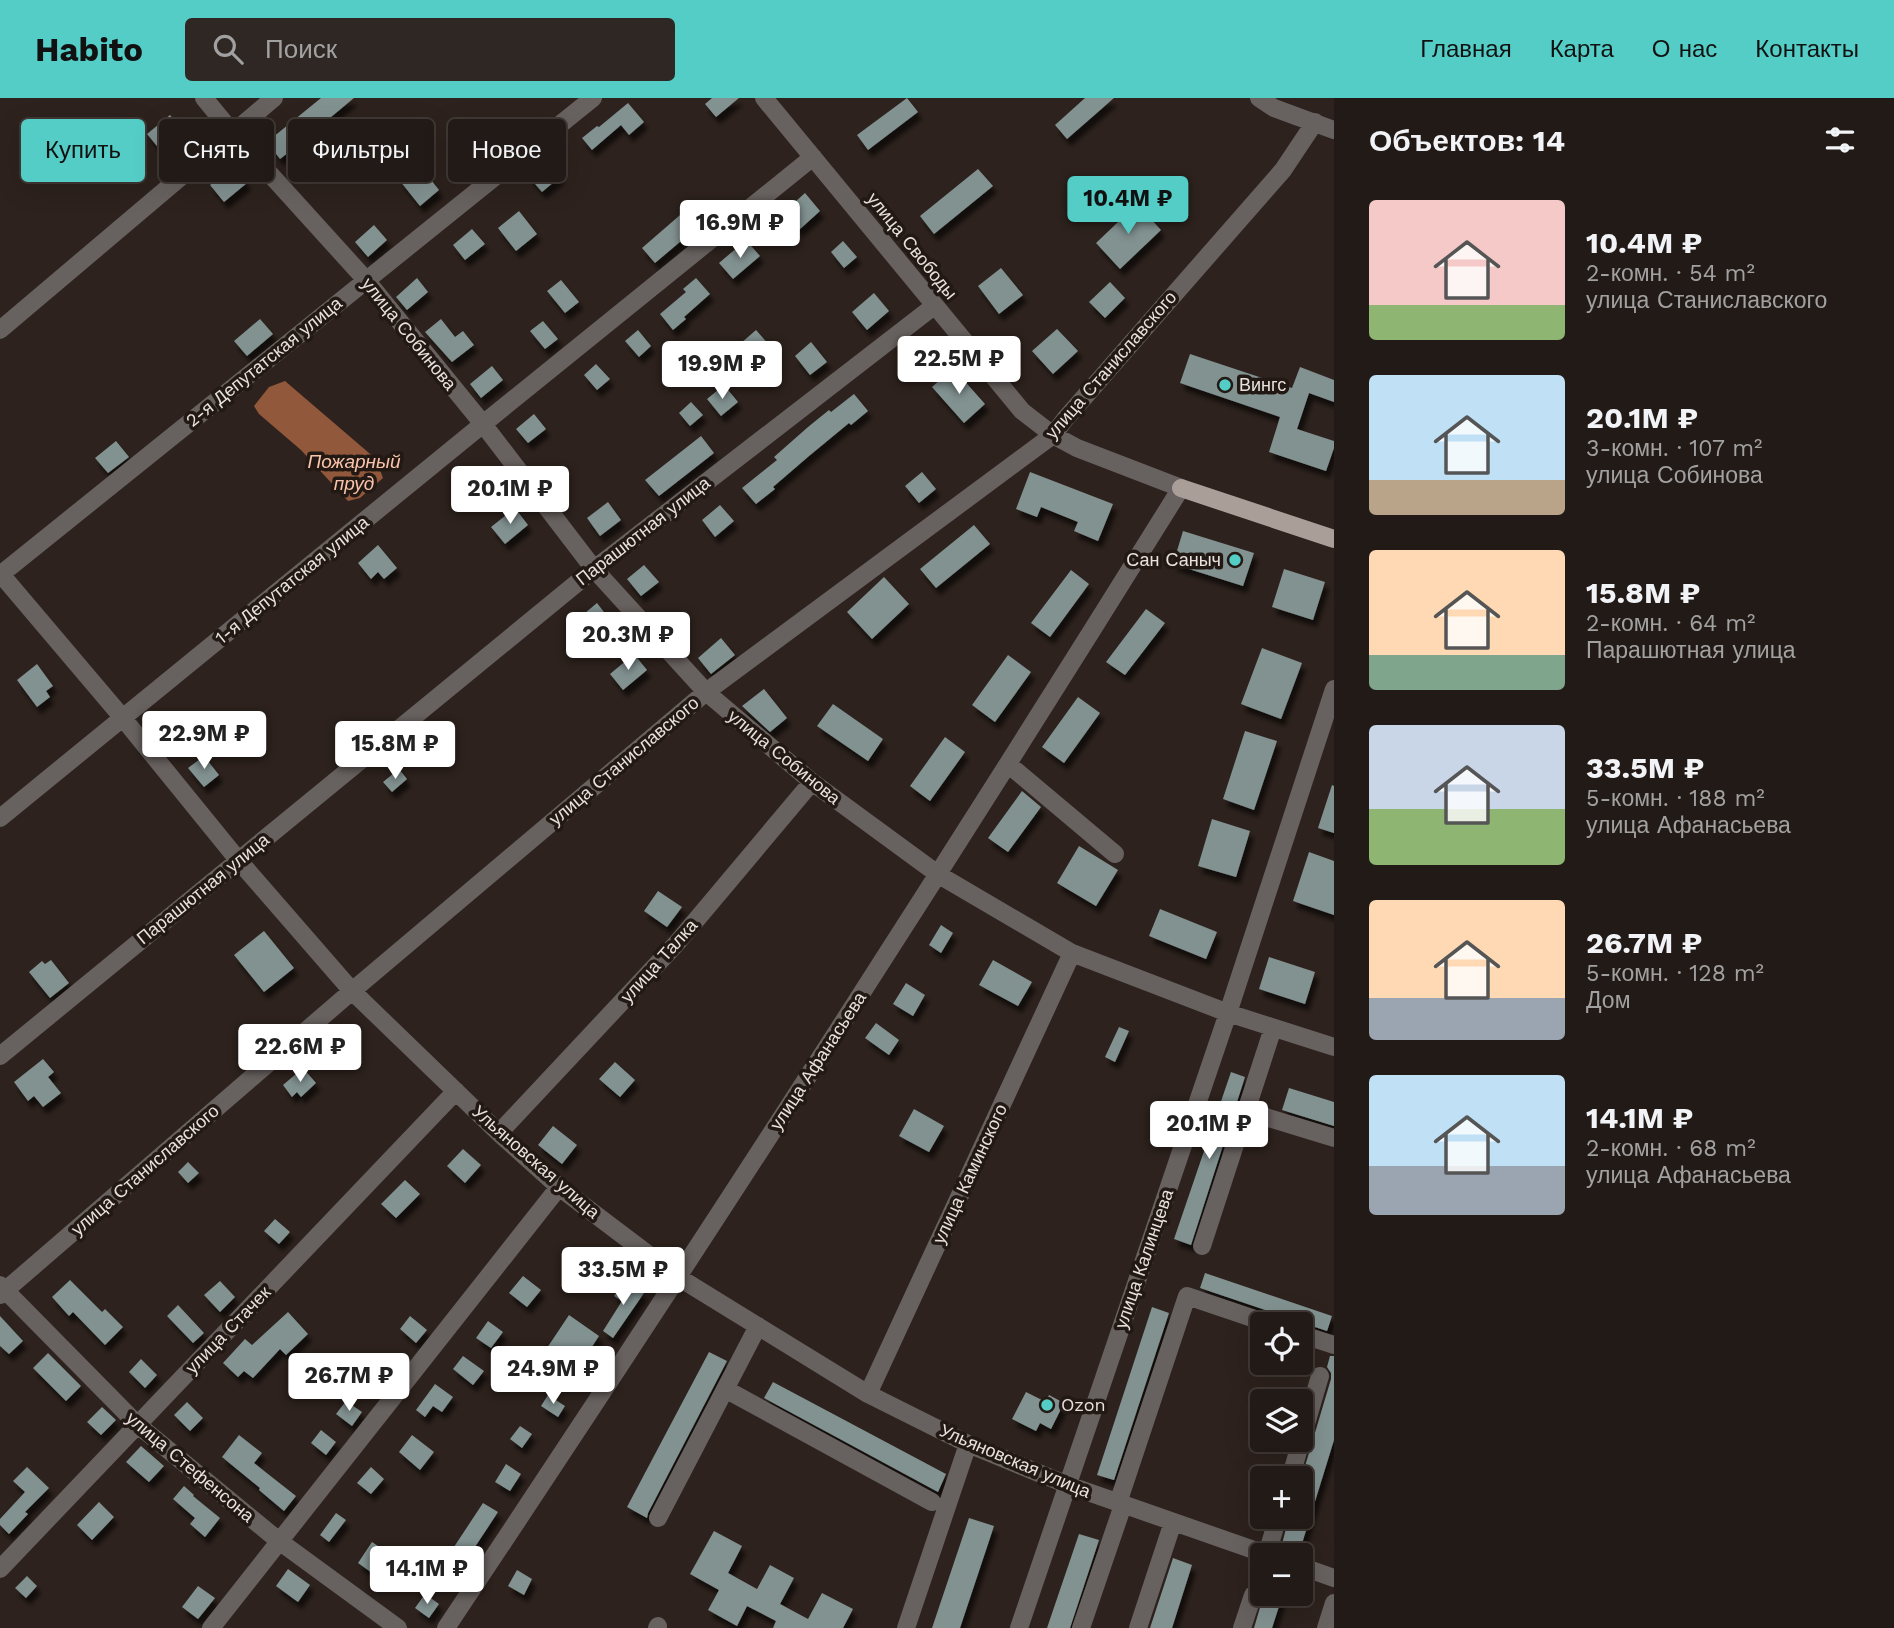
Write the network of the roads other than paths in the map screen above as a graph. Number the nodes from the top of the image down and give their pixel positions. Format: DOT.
graph roads {
  1 [pos="204,98"];
  2 [pos="274,98"];
  3 [pos="593,98"];
  4 [pos="764,98"];
  5 [pos="1259,98"];
  6 [pos="221,119"];
  7 [pos="248,119"];
  8 [pos="1315,122"];
  9 [pos="1334,130"];
  10 [pos="813,158"];
  11 [pos="274,178"];
  12 [pos="173,182"];
  13 [pos="366,280"];
  14 [pos="934,306"];
  15 [pos="0,330"];
  16 [pos="483,424"];
  17 [pos="1054,435"];
  18 [pos="1181,488"];
  19 [pos="1334,528"];
  20 [pos="1334,539"];
  21 [pos="594,569"];
  22 [pos="0,574"];
  23 [pos="1334,689"];
  24 [pos="706,692"];
  25 [pos="122,717"];
  26 [pos="1008,764"];
  27 [pos="812,782"];
  28 [pos="0,818"];
  29 [pos="1115,853"];
  30 [pos="239,860"];
  31 [pos="939,875"];
  32 [pos="1072,953"];
  33 [pos="352,991"];
  34 [pos="1228,1013"];
  35 [pos="1273,1028"];
  36 [pos="1334,1047"];
  37 [pos="0,1056"];
  38 [pos="456,1091"];
  39 [pos="1246,1111"];
  40 [pos="499,1133"];
  41 [pos="1334,1138"];
  42 [pos="559,1187"];
  43 [pos="1202,1245"];
  44 [pos="678,1277"];
  45 [pos="2,1291"];
  46 [pos="1250,1317"];
  47 [pos="758,1326"];
  48 [pos="1313,1338"];
  49 [pos="1334,1345"];
  50 [pos="1320,1376"];
  51 [pos="725,1390"];
  52 [pos="868,1394"];
  53 [pos="138,1425"];
  54 [pos="968,1444"];
  55 [pos="1294,1466"];
  56 [pos="1068,1485"];
  57 [pos="932,1502"];
  58 [pos="1121,1504"];
  59 [pos="658,1518"];
  60 [pos="1173,1522"];
  61 [pos="279,1541"];
  62 [pos="1250,1548"];
  63 [pos="0,1569"];
  64 [pos="1313,1571"];
  65 [pos="1334,1578"];
  66 [pos="1334,1603"];
  67 [pos="1250,1604"];
  68 [pos="211,1628"];
  69 [pos="398,1628"];
  70 [pos="446,1628"];
  71 [pos="906,1628"];
  72 [pos="1018,1628"];
  73 [pos="1081,1628"];
  74 [pos="1138,1628"];
  75 [pos="1242,1628"];
  76 [pos="1326,1628"];
  1 -- 6 [label="street, улица Собинова"];
  2 -- 7 [label="street"];
  3 -- 13 [label="street, 2-я Депутатская улица"];
  4 -- 10 [label="street, улица Свободы"];
  5 -- 8 [label="street"];
  8 -- 9 [label="street"];
  8 -- 17 [label="street, улица Станиславского"];
  10 -- 14 [label="street, улица Свободы"];
  10 -- 16 [label="street, 1-я Депутатская улица"];
  11 -- 13 [label="street, улица Собинова"];
  12 -- 15 [label="street"];
  13 -- 16 [label="street, улица Собинова"];
  13 -- 22 [label="street, 2-я Депутатская улица"];
  14 -- 17 [label="street, улица Свободы"];
  14 -- 21 [label="street, Парашютная улица"];
  16 -- 21 [label="street, улица Собинова"];
  16 -- 25 [label="street, 1-я Депутатская улица"];
  17 -- 18 [label="street, улица Свободы"];
  17 -- 24 [label="street, улица Станиславского"];
  18 -- 19 [label="main road, улица Свободы"];
  18 -- 20 [label="main road, улица Свободы"];
  18 -- 26 [label="street, улица Афанасьева"];
  21 -- 24 [label="street, улица Собинова"];
  21 -- 30 [label="street, Парашютная улица"];
  22 -- 25 [label="street, Ульяновская улица"];
  23 -- 34 [label="street, улица Калинцева"];
  24 -- 27 [label="street, улица Собинова"];
  24 -- 33 [label="street, улица Станиславского"];
  25 -- 28 [label="street, 1-я Депутатская улица"];
  25 -- 30 [label="street, Ульяновская улица"];
  26 -- 29 [label="street"];
  26 -- 31 [label="street, улица Афанасьева"];
  27 -- 31 [label="street, улица Собинова"];
  27 -- 40 [label="street, улица Талка"];
  30 -- 33 [label="street, Ульяновская улица"];
  30 -- 37 [label="street, Парашютная улица"];
  31 -- 32 [label="street, улица Собинова"];
  31 -- 44 [label="street, улица Афанасьева"];
  32 -- 34 [label="street, улица Собинова"];
  32 -- 52 [label="street, улица Каминского"];
  33 -- 38 [label="street, Ульяновская улица"];
  33 -- 45 [label="street, улица Станиславского"];
  34 -- 35 [label="street, улица Собинова"];
  34 -- 56 [label="street, улица Калинцева"];
  35 -- 36 [label="street, улица Собинова"];
  35 -- 39 [label="street"];
  38 -- 40 [label="street, Ульяновская улица"];
  38 -- 53 [label="street, улица Стачек"];
  39 -- 41 [label="street"];
  39 -- 43 [label="street"];
  40 -- 42 [label="street, Ульяновская улица"];
  42 -- 44 [label="street, Ульяновская улица"];
  42 -- 61 [label="street"];
  44 -- 47 [label="street, Ульяновская улица"];
  44 -- 70 [label="street, улица Афанасьева"];
  45 -- 53 [label="street, улица Стефенсона"];
  46 -- 58 [label="street"];
  47 -- 51 [label="street"];
  47 -- 52 [label="street, Ульяновская улица"];
  48 -- 49 [label="street"];
  50 -- 55 [label="street"];
  51 -- 57 [label="street"];
  51 -- 59 [label="street"];
  52 -- 54 [label="street, Ульяновская улица"];
  53 -- 61 [label="street, улица Стефенсона"];
  53 -- 63 [label="street, улица Стачек"];
  54 -- 56 [label="street, Ульяновская улица"];
  54 -- 71 [label="street"];
  56 -- 58 [label="street, Ульяновская улица"];
  56 -- 72 [label="street, улица Калинцева"];
  58 -- 60 [label="street, Ульяновская улица"];
  58 -- 73 [label="street"];
  60 -- 62 [label="street, Ульяновская улица"];
  60 -- 74 [label="street"];
  61 -- 68 [label="street"];
  61 -- 69 [label="street, улица Стефенсона"];
  64 -- 65 [label="street"];
  66 -- 76 [label="street"];
  67 -- 75 [label="street"];
}
